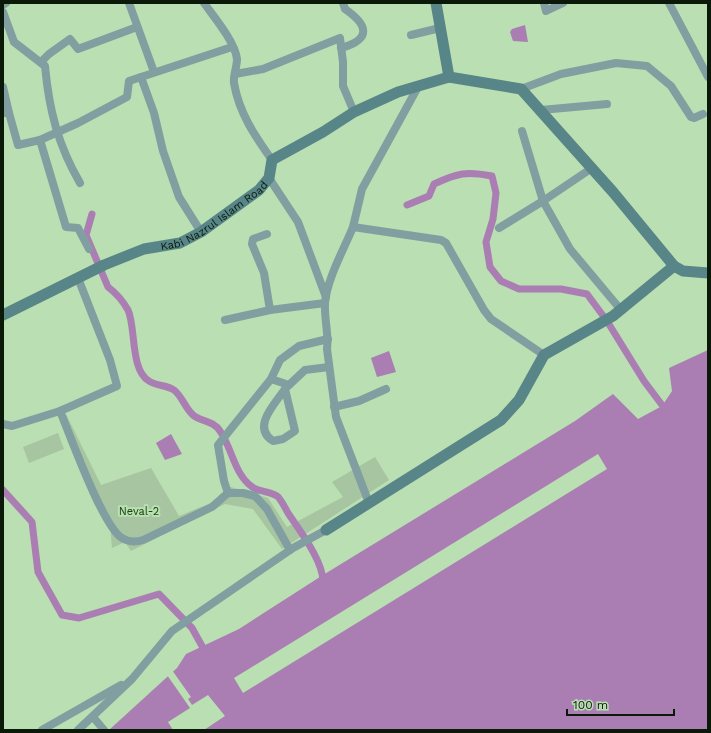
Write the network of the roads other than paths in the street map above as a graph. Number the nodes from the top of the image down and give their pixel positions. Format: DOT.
graph roads {
  1 [pos="6,3"];
  2 [pos="129,3"];
  3 [pos="204,3"];
  4 [pos="343,3"];
  5 [pos="436,3"];
  6 [pos="563,3"];
  7 [pos="669,3"];
  8 [pos="3,5"];
  9 [pos="545,7"];
  10 [pos="3,12"];
  11 [pos="137,27"];
  12 [pos="440,28"];
  13 [pos="411,36"];
  14 [pos="232,47"];
  15 [pos="341,48"];
  16 [pos="41,62"];
  17 [pos="154,72"];
  18 [pos="235,74"];
  19 [pos="141,77"];
  20 [pos="449,77"];
  21 [pos="708,77"];
  22 [pos="419,85"];
  23 [pos="3,87"];
  24 [pos="520,89"];
  25 [pos="607,104"];
  26 [pos="541,110"];
  27 [pos="354,112"];
  28 [pos="6,113"];
  29 [pos="703,114"];
  30 [pos="522,131"];
  31 [pos="56,133"];
  32 [pos="40,140"];
  33 [pos="272,160"];
  34 [pos="592,168"];
  35 [pos="269,178"];
  36 [pos="80,183"];
  37 [pos="543,201"];
  38 [pos="353,226"];
  39 [pos="499,228"];
  40 [pos="201,232"];
  41 [pos="267,234"];
  42 [pos="89,249"];
  43 [pos="674,266"];
  44 [pos="708,273"];
  45 [pos="78,278"];
  46 [pos="326,300"];
  47 [pos="270,310"];
  48 [pos="617,313"];
  49 [pos="3,314"];
  50 [pos="225,320"];
  51 [pos="328,339"];
  52 [pos="544,355"];
  53 [pos="329,367"];
  54 [pos="271,379"];
  55 [pos="287,387"];
  56 [pos="386,389"];
  57 [pos="334,407"];
  58 [pos="60,411"];
  59 [pos="3,424"];
  60 [pos="228,494"];
  61 [pos="369,503"];
  62 [pos="326,530"];
  63 [pos="292,549"];
  64 [pos="132,679"];
  65 [pos="93,717"];
  66 [pos="101,727"];
  67 [pos="42,730"];
  68 [pos="78,730"];
  1 -- 8 [label="street"];
  2 -- 11 [label="street"];
  3 -- 14 [label="street"];
  4 -- 15 [label="street"];
  5 -- 12 [label="main road"];
  6 -- 9 [label="street"];
  7 -- 21 [label="street"];
  10 -- 16 [label="street"];
  11 -- 16 [label="street"];
  11 -- 17 [label="street"];
  12 -- 13 [label="street"];
  12 -- 20 [label="main road"];
  14 -- 17 [label="street"];
  14 -- 18 [label="street"];
  15 -- 18 [label="street"];
  15 -- 27 [label="street"];
  16 -- 31 [label="street"];
  17 -- 19 [label="street"];
  18 -- 33 [label="street"];
  19 -- 31 [label="street"];
  19 -- 40 [label="street"];
  20 -- 22 [label="main road"];
  20 -- 24 [label="main road"];
  22 -- 27 [label="main road"];
  22 -- 38 [label="street"];
  23 -- 28 [label="street"];
  24 -- 26 [label="main road"];
  24 -- 29 [label="street"];
  25 -- 26 [label="street"];
  26 -- 34 [label="main road"];
  27 -- 33 [label="main road"];
  28 -- 32 [label="street"];
  30 -- 37 [label="street"];
  31 -- 32 [label="street"];
  31 -- 36 [label="street"];
  32 -- 42 [label="street"];
  33 -- 35 [label="main road, Kabi Nazrul Islam Road"];
  34 -- 37 [label="street"];
  34 -- 43 [label="main road"];
  35 -- 40 [label="main road, Kabi Nazrul Islam Road"];
  35 -- 46 [label="street"];
  37 -- 39 [label="street"];
  37 -- 48 [label="street"];
  38 -- 46 [label="street"];
  38 -- 52 [label="street"];
  40 -- 45 [label="main road, Kabi Nazrul Islam Road"];
  41 -- 47 [label="street"];
  43 -- 44 [label="main road"];
  43 -- 48 [label="main road"];
  45 -- 49 [label="main road, Kabi Nazrul Islam Road"];
  45 -- 58 [label="street"];
  46 -- 47 [label="street"];
  46 -- 51 [label="street"];
  47 -- 50 [label="street"];
  48 -- 52 [label="main road"];
  51 -- 53 [label="street"];
  51 -- 54 [label="street"];
  52 -- 61 [label="main road"];
  53 -- 55 [label="street"];
  53 -- 57 [label="street"];
  54 -- 55 [label="street"];
  54 -- 60 [label="street"];
  55 -- 55 [label="street"];
  56 -- 57 [label="street"];
  57 -- 61 [label="street"];
  58 -- 59 [label="street"];
  58 -- 60 [label="street"];
  60 -- 63 [label="street"];
  61 -- 62 [label="main road"];
  62 -- 63 [label="street"];
  63 -- 64 [label="street"];
  64 -- 65 [label="street"];
  64 -- 67 [label="street"];
  65 -- 66 [label="street"];
  65 -- 68 [label="street"];
}
